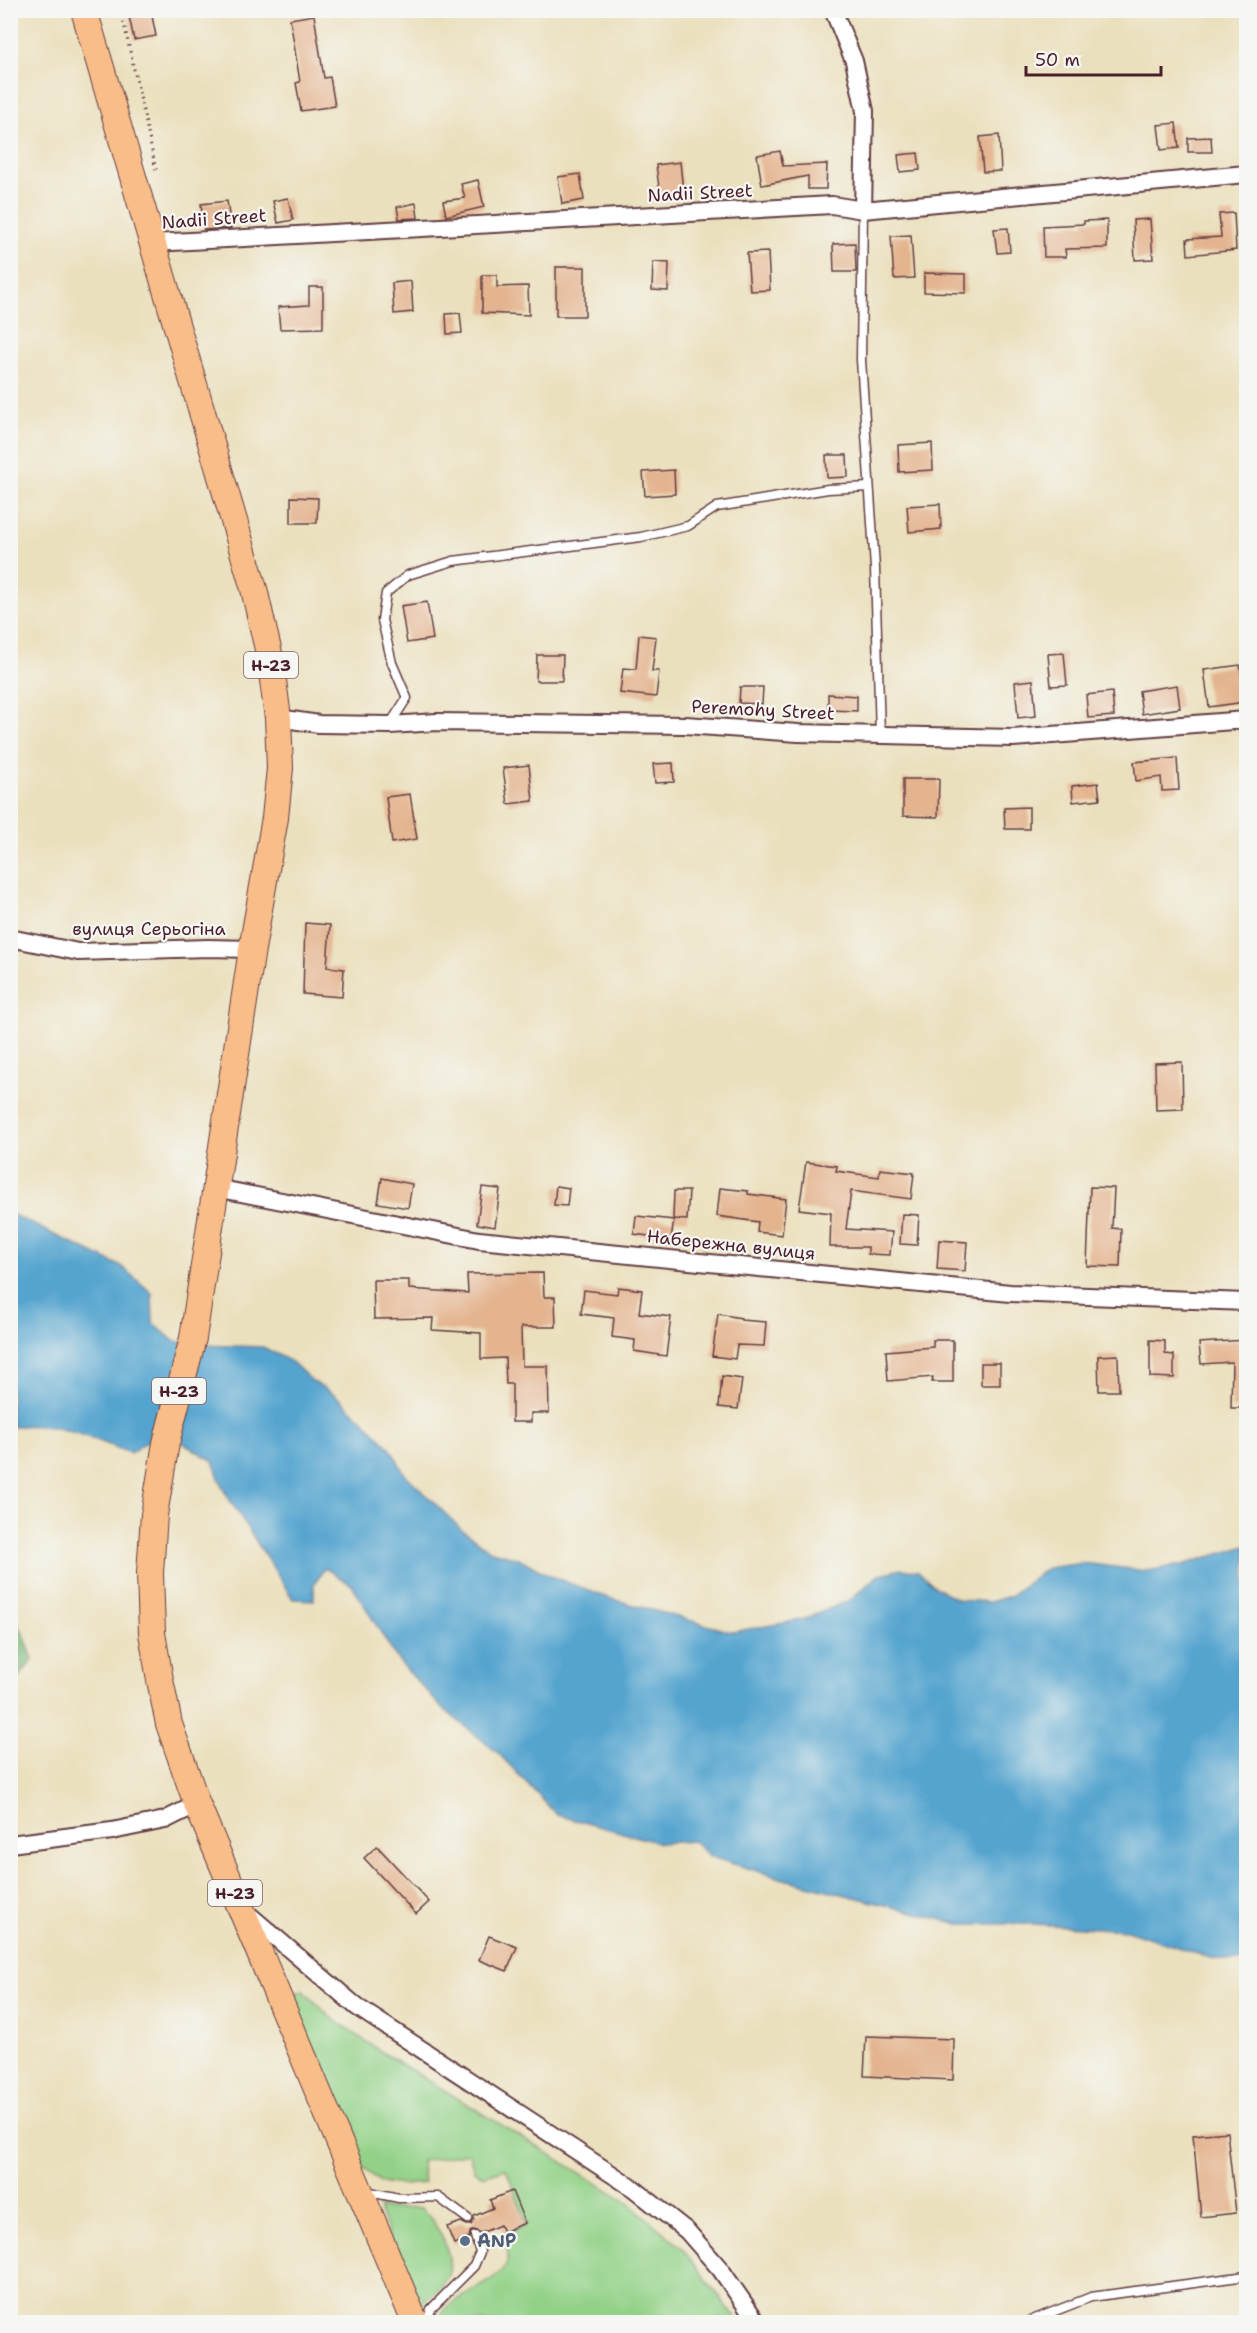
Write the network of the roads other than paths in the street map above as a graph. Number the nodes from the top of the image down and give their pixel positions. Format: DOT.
graph roads {
  1 [pos="84,10"];
  2 [pos="833,10"];
  3 [pos="1246,174"];
  4 [pos="863,210"];
  5 [pos="154,243"];
  6 [pos="870,487"];
  7 [pos="278,718"];
  8 [pos="1246,720"];
  9 [pos="390,725"];
  10 [pos="880,735"];
  11 [pos="10,938"];
  12 [pos="252,949"];
  13 [pos="216,1188"];
  14 [pos="1246,1302"];
  15 [pos="197,1804"];
  16 [pos="10,1844"];
  17 [pos="241,1908"];
  18 [pos="359,2190"];
  19 [pos="468,2219"];
  20 [pos="475,2236"];
  21 [pos="1246,2276"];
  22 [pos="415,2322"];
  23 [pos="427,2322"];
  24 [pos="757,2322"];
  25 [pos="1027,2322"];
  1 -- 5 [label="main road, Н-23"];
  2 -- 4 [label="street"];
  3 -- 4 [label="street, Nadii Street"];
  4 -- 5 [label="street, Nadii Street"];
  4 -- 6 [label="lane"];
  5 -- 7 [label="main road, Н-23"];
  6 -- 9 [label="lane"];
  6 -- 10 [label="lane"];
  7 -- 9 [label="street, Peremohy Street"];
  7 -- 12 [label="main road, Н-23"];
  8 -- 10 [label="street, Peremohy Street"];
  9 -- 10 [label="street, Peremohy Street"];
  11 -- 12 [label="street, вулиця Серьогіна"];
  12 -- 13 [label="main road, Н-23"];
  13 -- 14 [label="street, Набережна вулиця"];
  13 -- 15 [label="main road, Н-23"];
  15 -- 16 [label="street"];
  15 -- 17 [label="main road, Н-23"];
  17 -- 18 [label="main road, Н-23"];
  17 -- 24 [label="street"];
  18 -- 19 [label="lane"];
  18 -- 22 [label="main road, Н-23"];
  20 -- 23 [label="lane"];
  21 -- 25 [label="lane"];
}
